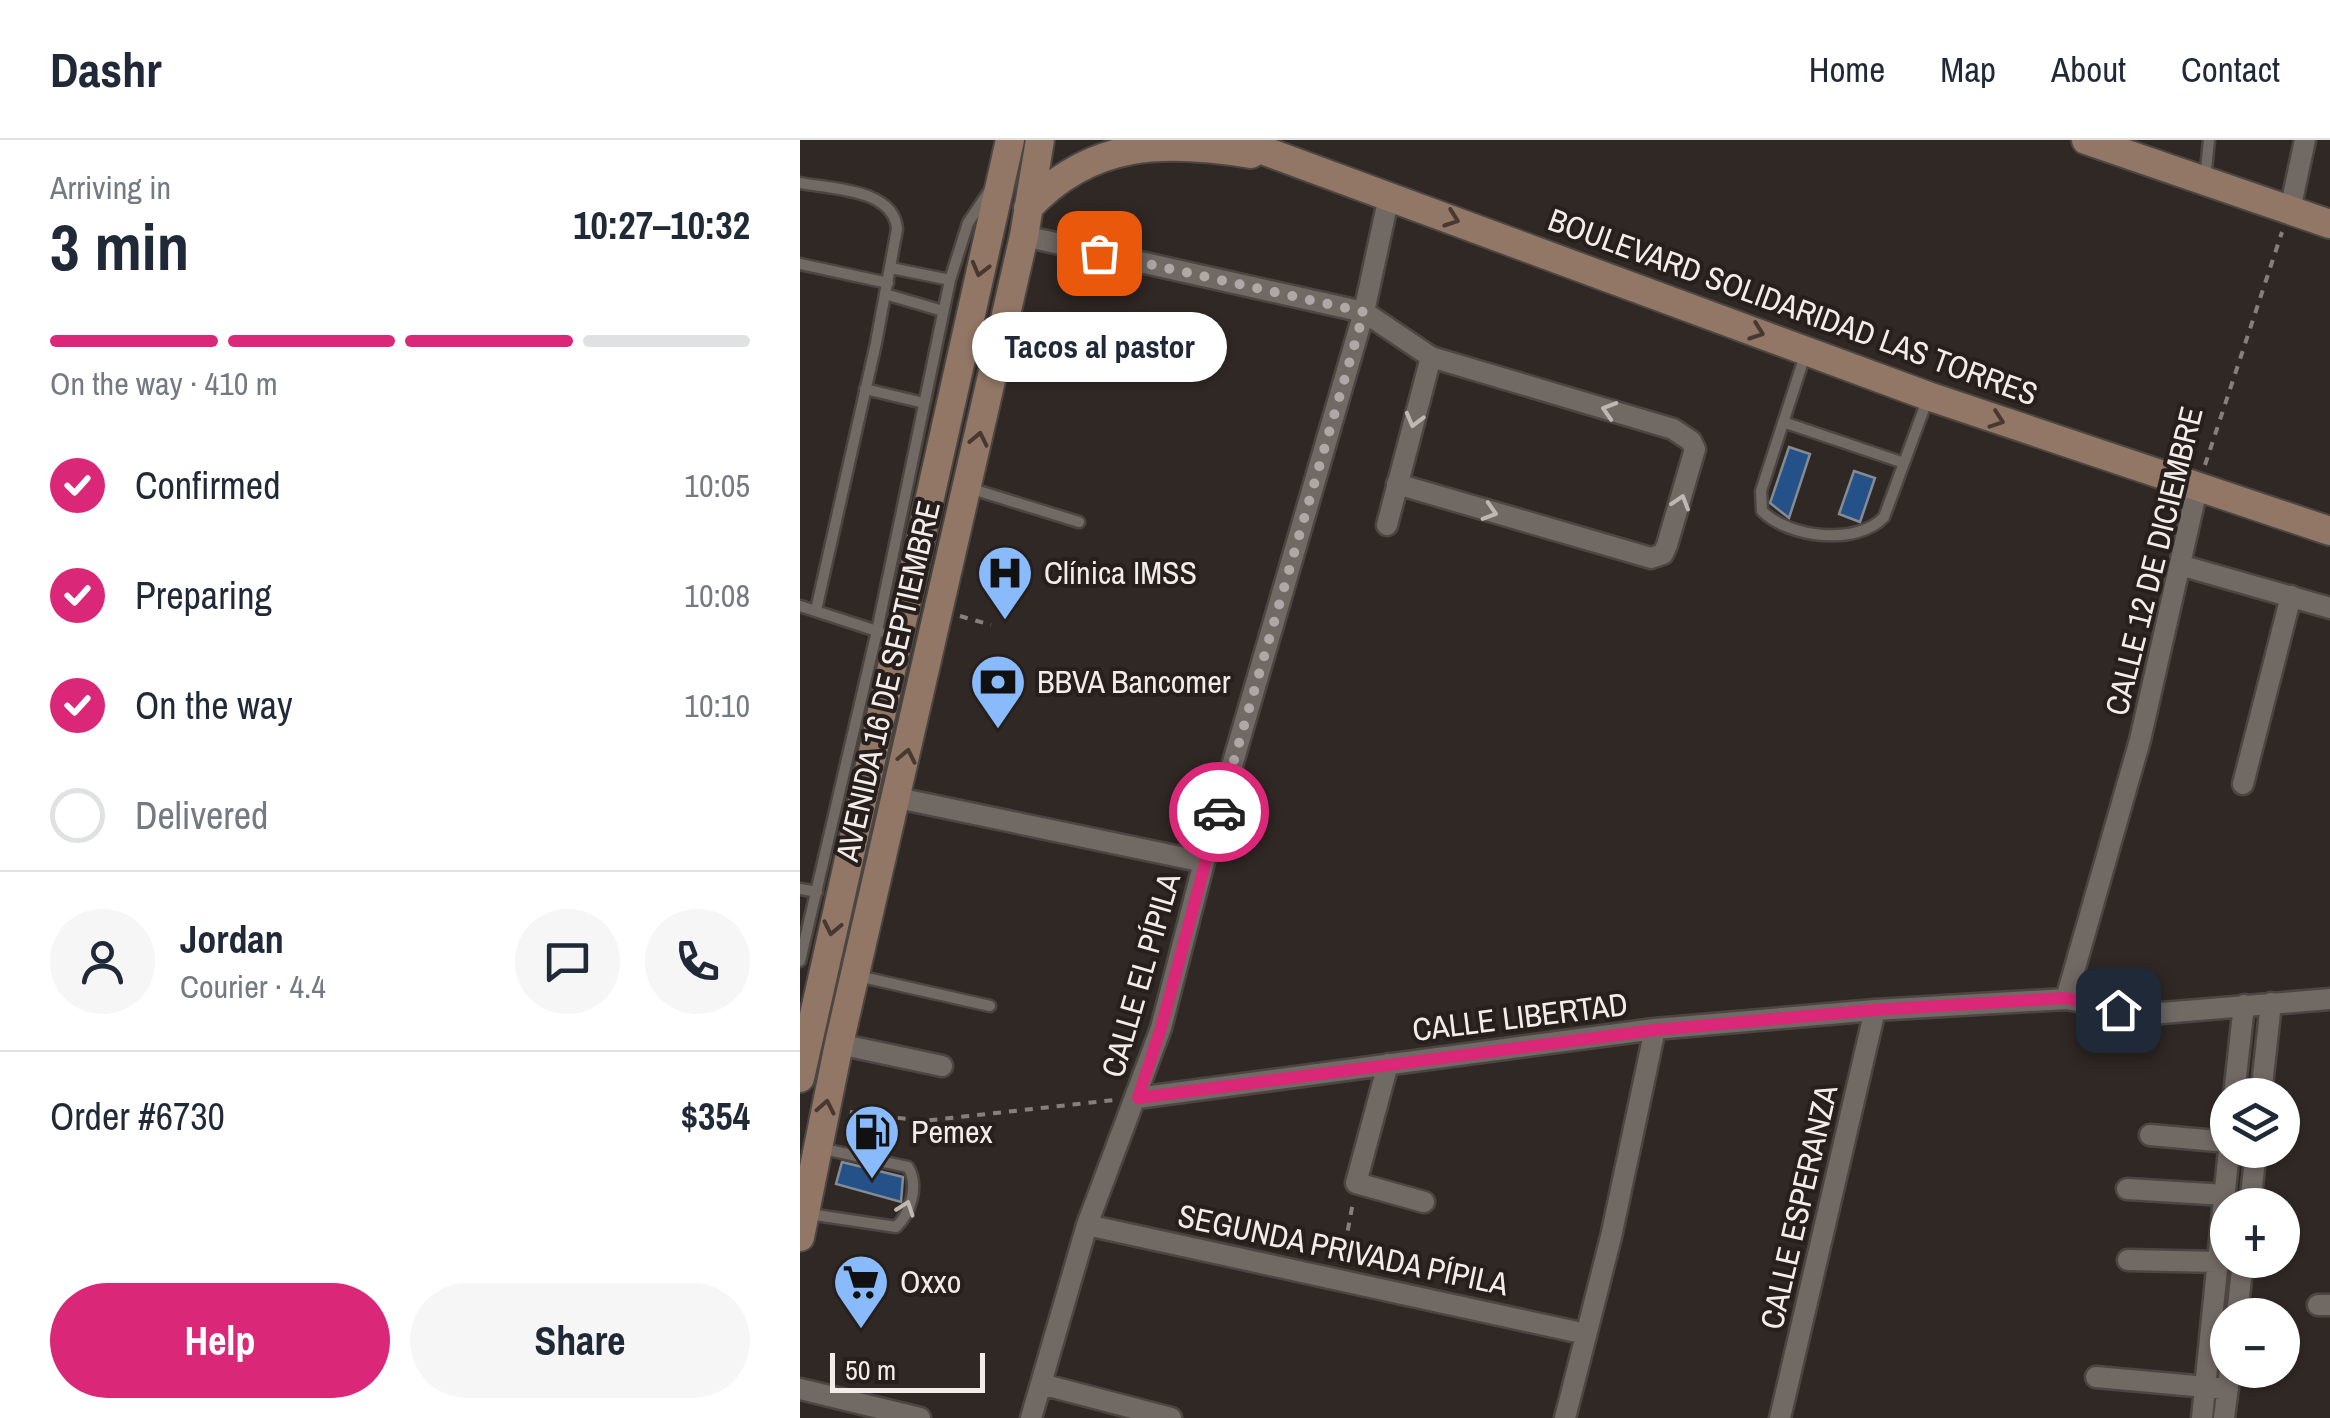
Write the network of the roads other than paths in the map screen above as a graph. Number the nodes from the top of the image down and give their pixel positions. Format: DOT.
graph roads {
  1 [pos="1010,140"];
  2 [pos="1040,140"];
  3 [pos="1235,140"];
  4 [pos="2086,140"];
  5 [pos="2208,140"];
  6 [pos="2305,140"];
  7 [pos="1295,163"];
  8 [pos="1004,175"];
  9 [pos="2205,181"];
  10 [pos="800,183"];
  11 [pos="1390,196"];
  12 [pos="1028,208"];
  13 [pos="2290,210"];
  14 [pos="2330,224"];
  15 [pos="1024,236"];
  16 [pos="800,264"];
  17 [pos="891,268"];
  18 [pos="950,280"];
  19 [pos="887,289"];
  20 [pos="943,312"];
  21 [pos="1364,312"];
  22 [pos="1807,350"];
  23 [pos="1431,357"];
  24 [pos="865,389"];
  25 [pos="1928,396"];
  26 [pos="924,403"];
  27 [pos="1786,423"];
  28 [pos="1904,463"];
  29 [pos="1397,484"];
  30 [pos="968,488"];
  31 [pos="2197,489"];
  32 [pos="1079,522"];
  33 [pos="1387,525"];
  34 [pos="2330,531"];
  35 [pos="2180,565"];
  36 [pos="2291,596"];
  37 [pos="800,606"];
  38 [pos="2330,608"];
  39 [pos="816,610"];
  40 [pos="888,636"];
  41 [pos="931,649"];
  42 [pos="855,778"];
  43 [pos="2244,784"];
  44 [pos="898,798"];
  45 [pos="1204,862"];
  46 [pos="800,889"];
  47 [pos="816,892"];
  48 [pos="800,961"];
  49 [pos="857,976"];
  50 [pos="2066,998"];
  51 [pos="2330,999"];
  52 [pos="2270,1003"];
  53 [pos="2244,1005"];
  54 [pos="990,1006"];
  55 [pos="1875,1010"];
  56 [pos="1655,1030"];
  57 [pos="839,1044"];
  58 [pos="1388,1064"];
  59 [pos="942,1066"];
  60 [pos="2237,1070"];
  61 [pos="2263,1072"];
  62 [pos="800,1078"];
  63 [pos="2236,1078"];
  64 [pos="2262,1078"];
  65 [pos="1138,1098"];
  66 [pos="2150,1136"];
  67 [pos="2210,1141"];
  68 [pos="818,1148"];
  69 [pos="2127,1188"];
  70 [pos="2210,1195"];
  71 [pos="1424,1202"];
  72 [pos="803,1225"];
  73 [pos="1087,1225"];
  74 [pos="2128,1260"];
  75 [pos="2210,1262"];
  76 [pos="2216,1278"];
  77 [pos="1586,1334"];
  78 [pos="2096,1377"];
  79 [pos="1041,1384"];
  80 [pos="2210,1385"];
  81 [pos="2205,1387"];
  82 [pos="2228,1388"];
  83 [pos="800,1389"];
  84 [pos="920,1418"];
  85 [pos="1032,1418"];
  86 [pos="1171,1418"];
  87 [pos="1565,1418"];
  88 [pos="1780,1418"];
  89 [pos="2202,1418"];
  90 [pos="2224,1418"];
  1 -- 8 [label="main road, AVENIDA 16 DE SEPTIEMBRE"];
  2 -- 12 [label="main road, AVENIDA 16 DE SEPTIEMBRE"];
  3 -- 7 [label="main road, BOULEVARD SOLIDARIDAD LAS TORRES"];
  4 -- 9 [label="main road"];
  5 -- 9 [label="lane"];
  6 -- 13 [label="street"];
  7 -- 11 [label="main road, BOULEVARD SOLIDARIDAD LAS TORRES"];
  7 -- 12 [label="main road"];
  8 -- 18 [label="lane"];
  8 -- 40 [label="main road, AVENIDA 16 DE SEPTIEMBRE, one-way"];
  9 -- 13 [label="main road"];
  10 -- 17 [label="lane"];
  11 -- 21 [label="street, CALLE EL PÍPILA"];
  11 -- 22 [label="main road, BOULEVARD SOLIDARIDAD LAS TORRES, one-way"];
  12 -- 15 [label="main road, AVENIDA 16 DE SEPTIEMBRE"];
  13 -- 14 [label="main road"];
  15 -- 21 [label="street"];
  30 -- 15 [label="main road, AVENIDA 16 DE SEPTIEMBRE, one-way"];
  16 -- 19 [label="lane"];
  17 -- 18 [label="lane"];
  17 -- 19 [label="lane"];
  18 -- 20 [label="lane"];
  19 -- 20 [label="lane"];
  19 -- 24 [label="lane"];
  20 -- 26 [label="lane"];
  21 -- 23 [label="street"];
  21 -- 45 [label="street, CALLE EL PÍPILA"];
  22 -- 25 [label="main road, BOULEVARD SOLIDARIDAD LAS TORRES"];
  22 -- 27 [label="lane"];
  23 -- 29 [label="street, one-way"];
  29 -- 23 [label="street, one-way"];
  24 -- 26 [label="lane"];
  24 -- 39 [label="lane"];
  25 -- 28 [label="lane"];
  25 -- 31 [label="main road, BOULEVARD SOLIDARIDAD LAS TORRES, one-way"];
  26 -- 40 [label="lane"];
  27 -- 28 [label="lane"];
  27 -- 28 [label="lane"];
  29 -- 33 [label="street"];
  30 -- 32 [label="lane"];
  30 -- 41 [label="main road, AVENIDA 16 DE SEPTIEMBRE"];
  31 -- 34 [label="main road, BOULEVARD SOLIDARIDAD LAS TORRES"];
  31 -- 35 [label="street, CALLE 12 DE DICIEMBRE"];
  35 -- 36 [label="street"];
  35 -- 50 [label="street, CALLE 12 DE DICIEMBRE"];
  36 -- 38 [label="street"];
  36 -- 43 [label="street"];
  37 -- 39 [label="lane"];
  39 -- 40 [label="lane"];
  40 -- 41 [label="lane"];
  40 -- 42 [label="main road, AVENIDA 16 DE SEPTIEMBRE"];
  44 -- 41 [label="main road, AVENIDA 16 DE SEPTIEMBRE, one-way"];
  42 -- 47 [label="lane"];
  42 -- 62 [label="main road, AVENIDA 16 DE SEPTIEMBRE, one-way"];
  44 -- 45 [label="street"];
  44 -- 49 [label="main road, AVENIDA 16 DE SEPTIEMBRE"];
  45 -- 65 [label="street, CALLE EL PÍPILA"];
  46 -- 47 [label="lane"];
  47 -- 48 [label="lane"];
  49 -- 54 [label="lane"];
  49 -- 57 [label="main road, AVENIDA 16 DE SEPTIEMBRE"];
  50 -- 53 [label="street, CALLE LIBERTAD"];
  50 -- 55 [label="street, CALLE LIBERTAD"];
  51 -- 52 [label="street, CALLE LIBERTAD"];
  52 -- 53 [label="street, CALLE LIBERTAD"];
  52 -- 61 [label="street"];
  53 -- 60 [label="street"];
  55 -- 56 [label="street, CALLE LIBERTAD"];
  55 -- 88 [label="street, CALLE ESPERANZA"];
  56 -- 58 [label="street, CALLE LIBERTAD"];
  56 -- 77 [label="street"];
  57 -- 59 [label="street"];
  68 -- 57 [label="main road, AVENIDA 16 DE SEPTIEMBRE, one-way"];
  58 -- 65 [label="street, CALLE LIBERTAD"];
  58 -- 71 [label="street"];
  60 -- 61 [label="street"];
  60 -- 63 [label="street"];
  61 -- 64 [label="street"];
  65 -- 73 [label="street, CALLE EL PÍPILA"];
  66 -- 67 [label="street"];
  68 -- 72 [label="main road, AVENIDA 16 DE SEPTIEMBRE"];
  72 -- 68 [label="lane, one-way"];
  69 -- 70 [label="street"];
  73 -- 77 [label="street, SEGUNDA PRIVADA PÍPILA"];
  73 -- 79 [label="street, CALLE EL PÍPILA"];
  74 -- 75 [label="street"];
  76 -- 81 [label="street"];
  77 -- 87 [label="street"];
  78 -- 81 [label="street"];
  79 -- 85 [label="street, CALLE EL PÍPILA"];
  79 -- 86 [label="street"];
  80 -- 81 [label="street"];
  81 -- 89 [label="street"];
  82 -- 90 [label="street"];
  83 -- 84 [label="street"];
}
